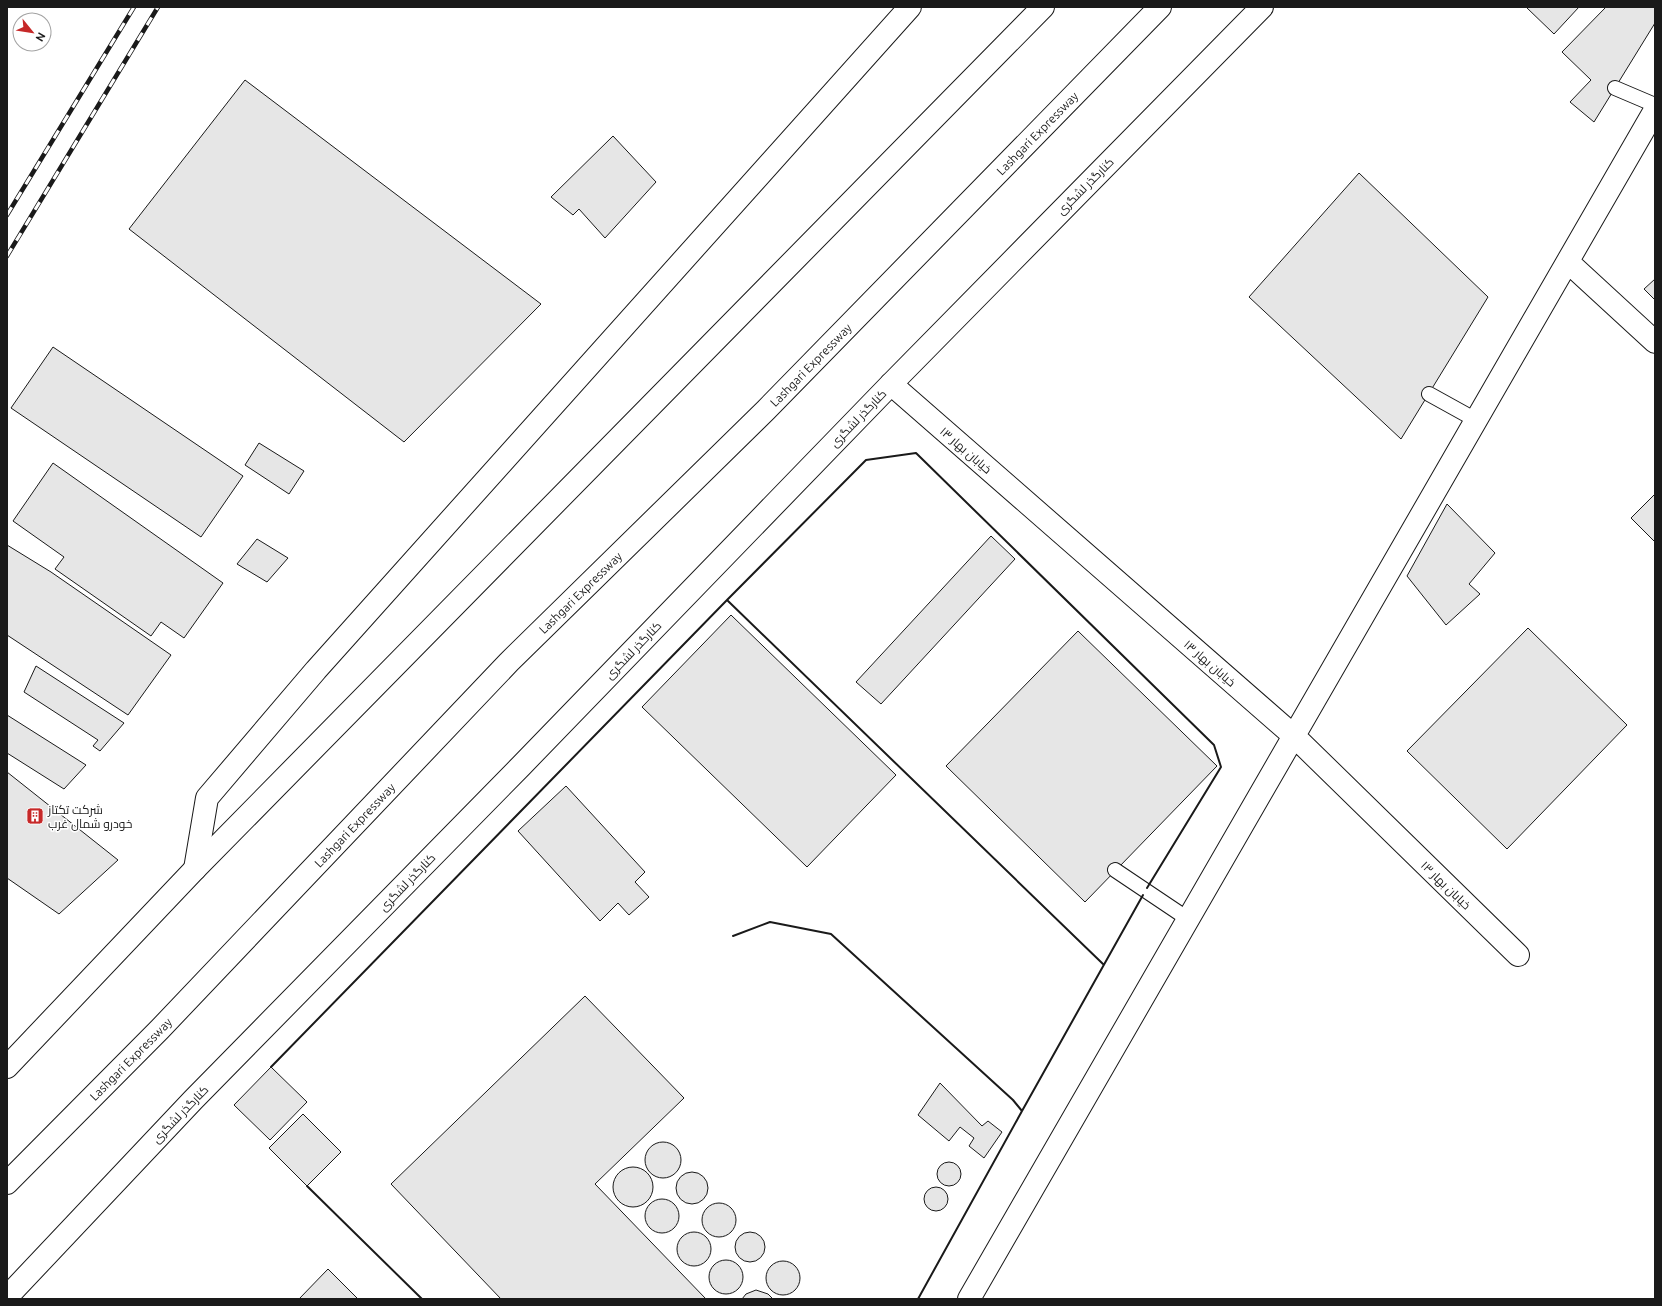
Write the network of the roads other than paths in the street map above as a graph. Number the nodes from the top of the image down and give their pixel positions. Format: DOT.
graph roads {
  1 [pos="910,7"];
  2 [pos="1043,7"];
  3 [pos="1160,7"];
  4 [pos="1262,7"];
  5 [pos="1615,88"];
  6 [pos="1655,105"];
  7 [pos="1655,110"];
  8 [pos="1568,262"];
  9 [pos="1655,342"];
  10 [pos="890,384"];
  11 [pos="1429,394"];
  12 [pos="1476,420"];
  13 [pos="1294,736"];
  14 [pos="194,869"];
  15 [pos="1115,870"];
  16 [pos="1188,919"];
  17 [pos="1518,955"];
  18 [pos="7,1067"];
  19 [pos="7,1184"];
  20 [pos="7,1297"];
  21 [pos="969,1299"];
  1 -- 14 [label="main road"];
  2 -- 14 [label="main road"];
  3 -- 19 [label="main road, Lashgari Expressway"];
  4 -- 10 [label="main road, کنارگذر لشگری"];
  5 -- 6 [label="lane"];
  7 -- 8 [label="main road"];
  8 -- 9 [label="main road"];
  8 -- 12 [label="main road"];
  10 -- 13 [label="main road, خیابان بهار ۱۳"];
  10 -- 20 [label="main road, کنارگذر لشگری"];
  11 -- 12 [label="lane"];
  12 -- 13 [label="main road"];
  13 -- 16 [label="main road"];
  13 -- 17 [label="main road, خیابان بهار ۱۳"];
  14 -- 18 [label="main road"];
  15 -- 16 [label="lane"];
  16 -- 21 [label="main road"];
}
